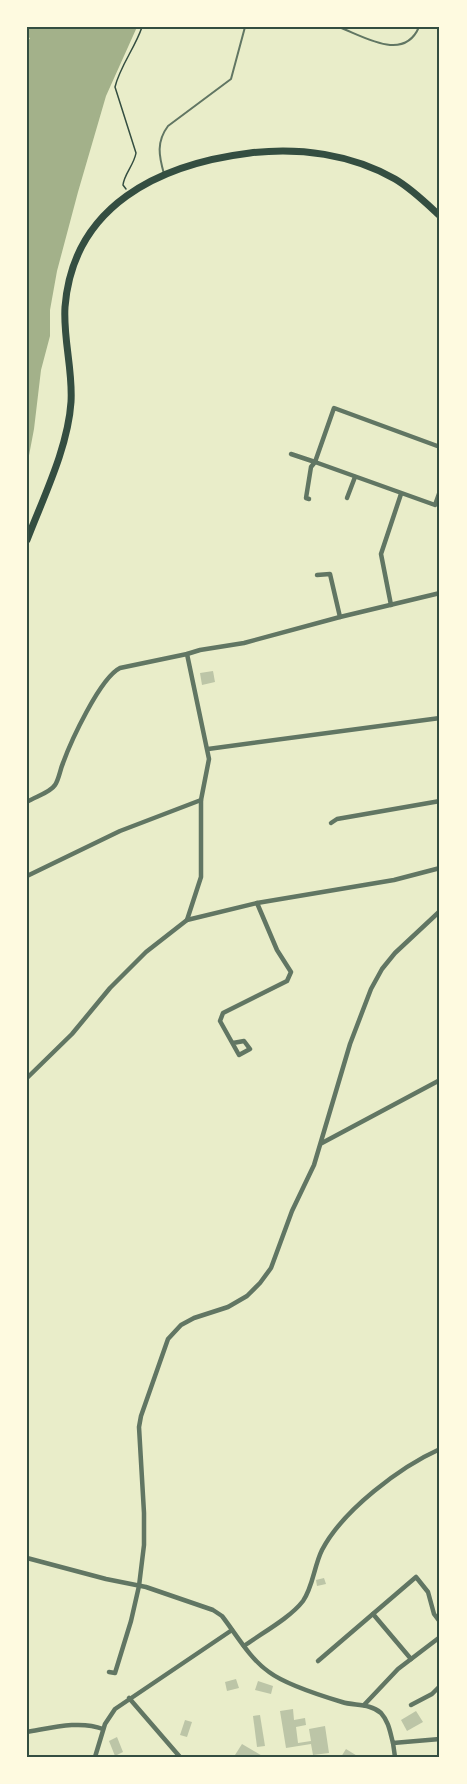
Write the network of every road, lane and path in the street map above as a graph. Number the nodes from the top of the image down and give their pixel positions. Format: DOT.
graph roads {
  1 [pos="142,27"];
  2 [pos="245,27"];
  3 [pos="339,27"];
  4 [pos="419,27"];
  5 [pos="164,174"];
  6 [pos="129,194"];
  7 [pos="440,216"];
  8 [pos="440,447"];
  9 [pos="291,454"];
  10 [pos="315,462"];
  11 [pos="355,477"];
  12 [pos="440,491"];
  13 [pos="401,494"];
  14 [pos="348,498"];
  15 [pos="309,499"];
  16 [pos="27,540"];
  17 [pos="317,575"];
  18 [pos="440,593"];
  19 [pos="391,605"];
  20 [pos="340,617"];
  21 [pos="187,654"];
  22 [pos="440,718"];
  23 [pos="208,750"];
  24 [pos="201,800"];
  25 [pos="440,801"];
  26 [pos="27,802"];
  27 [pos="330,823"];
  28 [pos="440,868"];
  29 [pos="27,876"];
  30 [pos="257,903"];
  31 [pos="440,911"];
  32 [pos="187,920"];
  33 [pos="233,1043"];
  34 [pos="27,1078"];
  35 [pos="440,1080"];
  36 [pos="322,1143"];
  37 [pos="440,1449"];
  38 [pos="27,1558"];
  39 [pos="139,1586"];
  40 [pos="373,1614"];
  41 [pos="440,1622"];
  42 [pos="232,1630"];
  43 [pos="440,1637"];
  44 [pos="244,1646"];
  45 [pos="411,1659"];
  46 [pos="318,1660"];
  47 [pos="109,1672"];
  48 [pos="440,1686"];
  49 [pos="129,1698"];
  50 [pos="364,1705"];
  51 [pos="411,1705"];
  52 [pos="103,1729"];
  53 [pos="27,1732"];
  54 [pos="440,1739"];
  55 [pos="393,1743"];
  56 [pos="97,1757"];
  57 [pos="180,1757"];
  58 [pos="395,1757"];
  1 -- 6 [label="path"];
  2 -- 5 [label="lane"];
  3 -- 4 [label="lane"];
  5 -- 6 [label="main road"];
  5 -- 7 [label="main road"];
  6 -- 16 [label="main road"];
  8 -- 10 [label="street"];
  9 -- 10 [label="street"];
  10 -- 11 [label="street"];
  10 -- 15 [label="street"];
  11 -- 13 [label="street"];
  11 -- 14 [label="street"];
  12 -- 13 [label="street"];
  13 -- 19 [label="street"];
  17 -- 20 [label="street"];
  18 -- 19 [label="street"];
  19 -- 20 [label="street"];
  20 -- 21 [label="street"];
  21 -- 23 [label="street"];
  21 -- 26 [label="street"];
  22 -- 23 [label="street"];
  23 -- 24 [label="street"];
  24 -- 29 [label="street"];
  24 -- 32 [label="street"];
  25 -- 27 [label="street"];
  28 -- 30 [label="street"];
  30 -- 32 [label="street"];
  30 -- 33 [label="street"];
  31 -- 36 [label="street"];
  32 -- 34 [label="street"];
  35 -- 36 [label="street"];
  36 -- 39 [label="street"];
  37 -- 44 [label="street"];
  38 -- 39 [label="street"];
  39 -- 42 [label="street"];
  39 -- 47 [label="street"];
  40 -- 41 [label="street"];
  40 -- 45 [label="street"];
  40 -- 46 [label="street"];
  42 -- 44 [label="street"];
  42 -- 49 [label="street"];
  43 -- 45 [label="street"];
  44 -- 50 [label="street"];
  45 -- 50 [label="street"];
  48 -- 51 [label="street"];
  49 -- 52 [label="street"];
  49 -- 57 [label="street"];
  50 -- 55 [label="street"];
  52 -- 53 [label="street"];
  52 -- 56 [label="street"];
  54 -- 55 [label="street"];
  55 -- 58 [label="street"];
}
